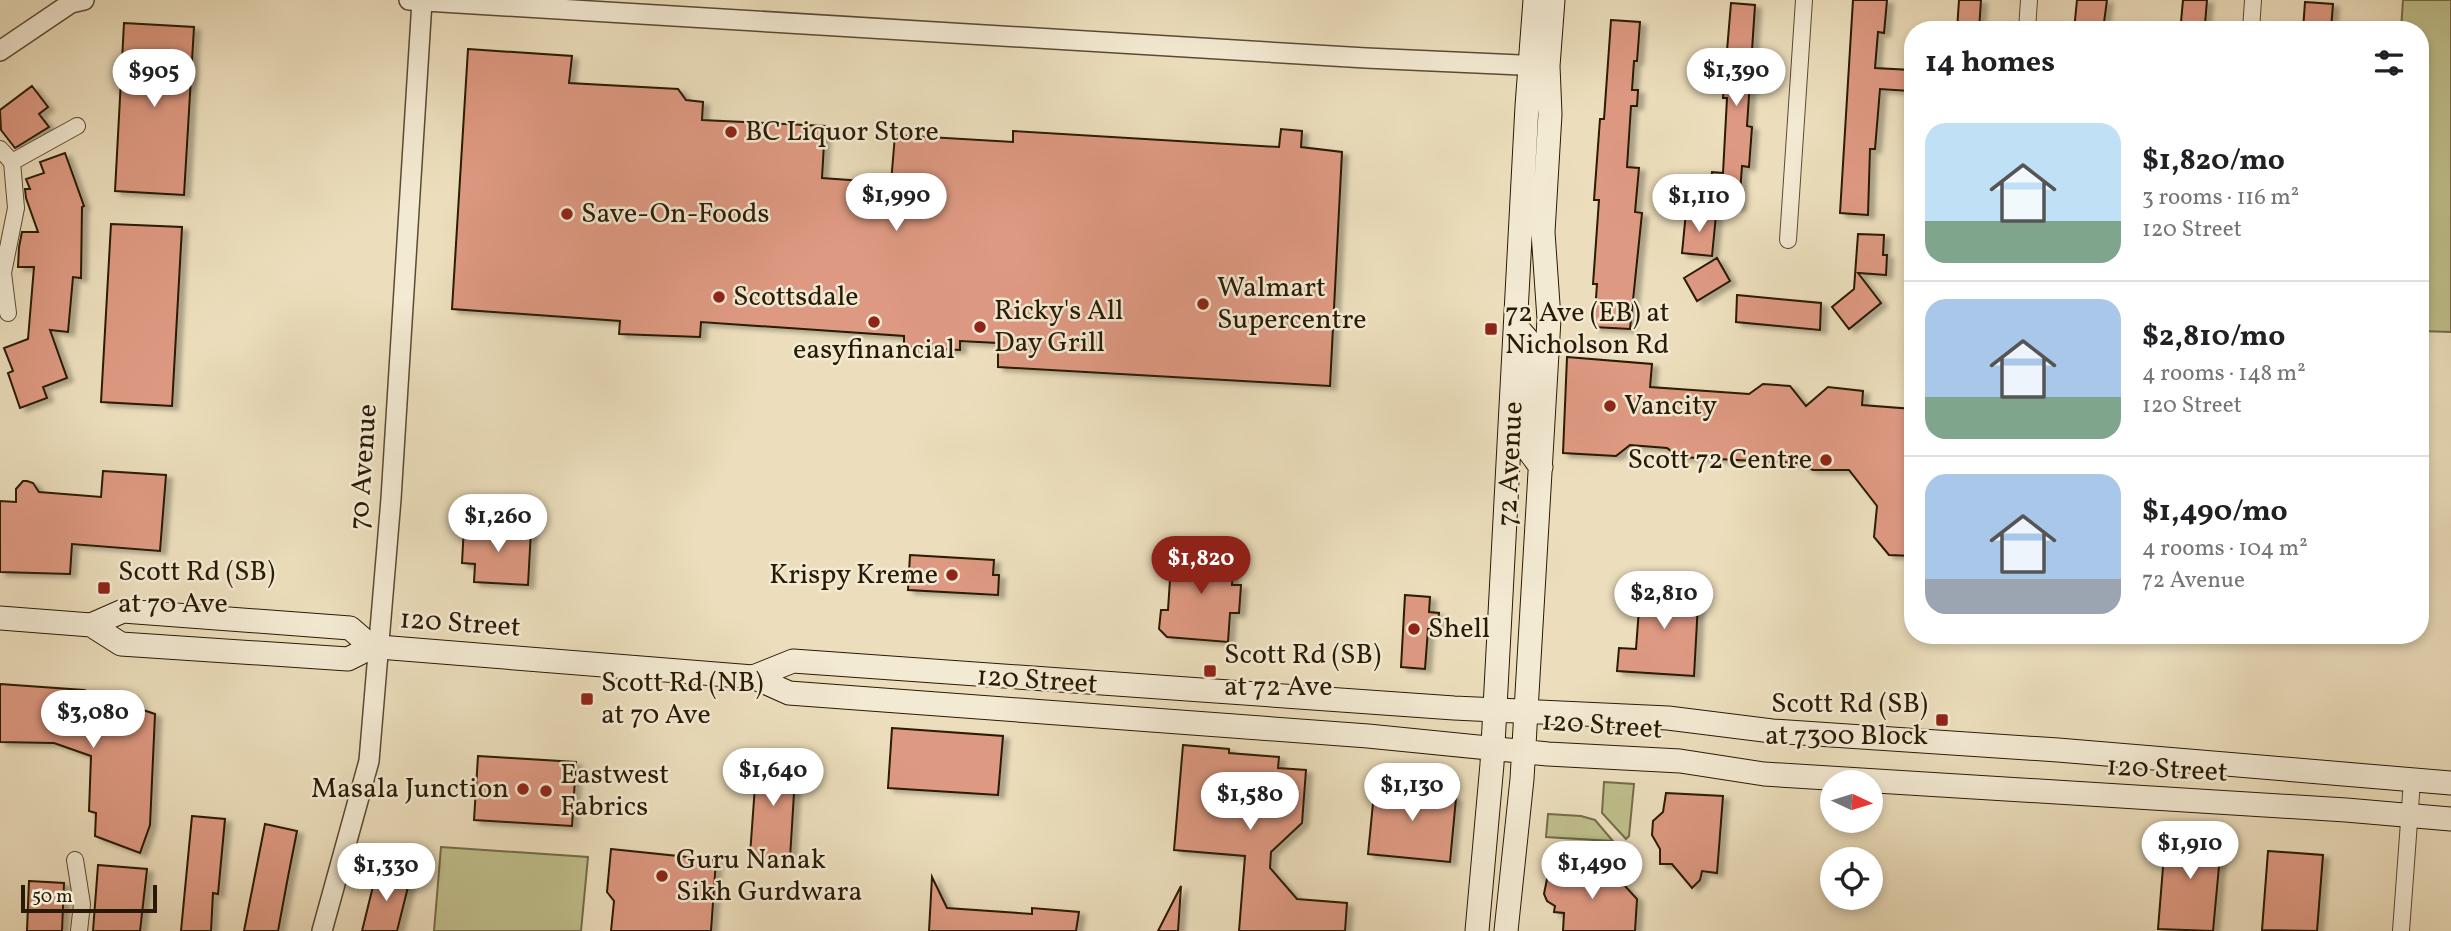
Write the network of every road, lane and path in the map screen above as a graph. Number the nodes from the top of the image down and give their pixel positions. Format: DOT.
graph roads {
  1 [pos="84,0"];
  2 [pos="409,0"];
  3 [pos="1535,0"];
  4 [pos="1553,0"];
  5 [pos="1804,0"];
  6 [pos="2029,0"];
  7 [pos="2253,0"];
  8 [pos="422,1"];
  9 [pos="2028,21"];
  10 [pos="2252,21"];
  11 [pos="0,51"];
  12 [pos="1540,66"];
  13 [pos="76,126"];
  14 [pos="0,149"];
  15 [pos="12,162"];
  16 [pos="1788,240"];
  17 [pos="8,313"];
  18 [pos="1515,326"];
  19 [pos="1541,467"];
  20 [pos="0,618"];
  21 [pos="91,625"];
  22 [pos="376,647"];
  23 [pos="753,677"];
  24 [pos="1495,709"];
  25 [pos="1526,710"];
  26 [pos="1493,747"];
  27 [pos="1524,750"];
  28 [pos="2412,780"];
  29 [pos="2451,783"];
  30 [pos="2410,816"];
  31 [pos="2451,819"];
  32 [pos="75,860"];
  33 [pos="79,931"];
  34 [pos="322,931"];
  35 [pos="1477,931"];
  36 [pos="1506,931"];
  37 [pos="2402,931"];
  1 -- 11 [label="street"];
  2 -- 8 [label="street"];
  3 -- 12 [label="main road, 72 Avenue"];
  4 -- 12 [label="main road, 72 Avenue"];
  5 -- 16 [label="street"];
  6 -- 9 [label="street"];
  7 -- 10 [label="street"];
  8 -- 12 [label="street"];
  8 -- 22 [label="street, 70 Avenue"];
  12 -- 18 [label="main road, 72 Avenue"];
  12 -- 19 [label="main road, 72 Avenue"];
  13 -- 15 [label="street"];
  14 -- 15 [label="street"];
  15 -- 17 [label="street"];
  18 -- 19 [label="main road"];
  18 -- 24 [label="main road, 72 Avenue"];
  19 -- 25 [label="main road, 72 Avenue"];
  20 -- 21 [label="main road, 120 Street"];
  21 -- 22 [label="main road, 120 Street"];
  21 -- 22 [label="main road, 120 Street"];
  22 -- 23 [label="main road, 120 Street"];
  22 -- 34 [label="street, 70 Avenue"];
  23 -- 24 [label="main road, 120 Street"];
  23 -- 26 [label="main road, 120 Street"];
  24 -- 25 [label="main road, 120 Street"];
  24 -- 26 [label="main road, 72 Avenue"];
  25 -- 27 [label="main road, 72 Avenue"];
  25 -- 28 [label="main road, 120 Street"];
  26 -- 27 [label="main road, 120 Street"];
  26 -- 35 [label="main road, 72 Avenue"];
  27 -- 30 [label="main road, 120 Street"];
  27 -- 36 [label="main road, 72 Avenue"];
  28 -- 29 [label="main road, 120 Street"];
  28 -- 30 [label="street"];
  30 -- 31 [label="main road, 120 Street"];
  30 -- 37 [label="street"];
  32 -- 33 [label="street"];
}
